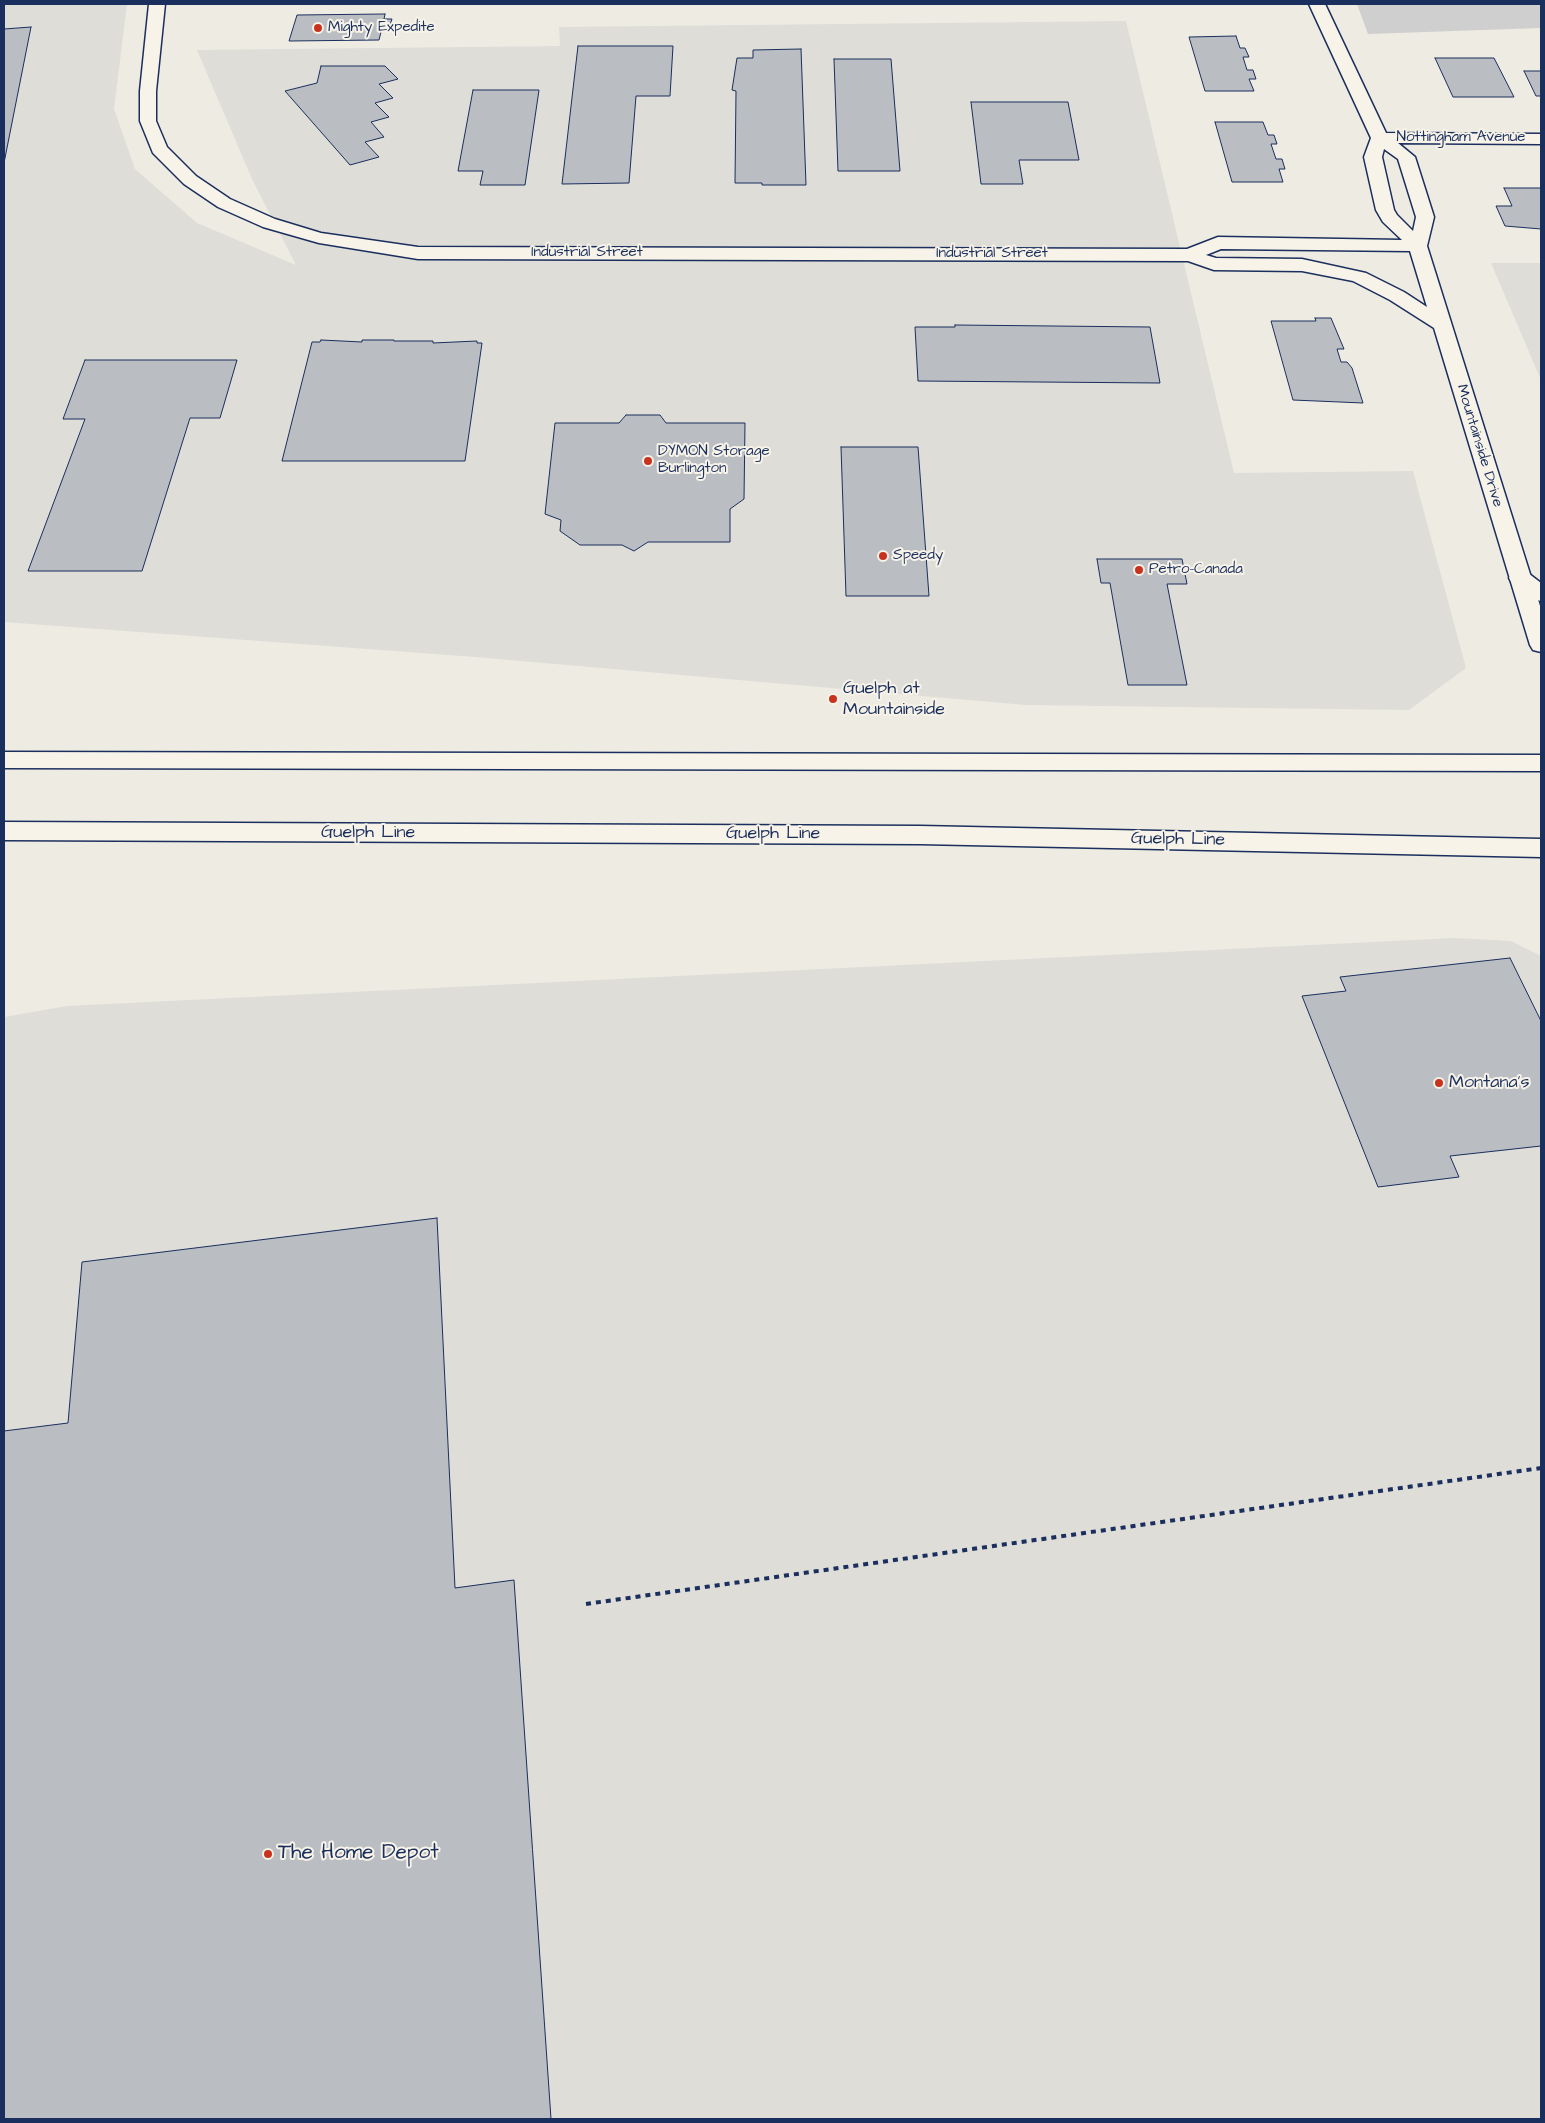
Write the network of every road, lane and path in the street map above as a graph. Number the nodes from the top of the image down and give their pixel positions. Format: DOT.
graph roads {
  1 [pos="157,4"];
  2 [pos="1317,4"];
  3 [pos="1380,138"];
  4 [pos="1541,139"];
  5 [pos="1418,246"];
  6 [pos="1190,255"];
  7 [pos="1441,324"];
  8 [pos="1520,578"];
  9 [pos="1541,594"];
  10 [pos="1541,645"];
  11 [pos="4,760"];
  12 [pos="1541,762"];
  13 [pos="4,831"];
  14 [pos="1541,848"];
  15 [pos="1541,1468"];
  16 [pos="586,1604"];
  1 -- 6 [label="street, Industrial Street"];
  2 -- 3 [label="street, Mountainside Drive"];
  3 -- 4 [label="street, Nottingham Avenue"];
  3 -- 5 [label="street, Mountainside Drive"];
  3 -- 5 [label="street, Mountainside Drive"];
  5 -- 6 [label="street, Industrial Street"];
  5 -- 7 [label="street, Mountainside Drive"];
  6 -- 7 [label="street, Industrial Street"];
  7 -- 8 [label="street, Mountainside Drive"];
  8 -- 9 [label="street"];
  8 -- 10 [label="street, Mountainside Drive"];
  11 -- 12 [label="street"];
  13 -- 14 [label="street, Guelph Line"];
  15 -- 16 [label="path"];
}
